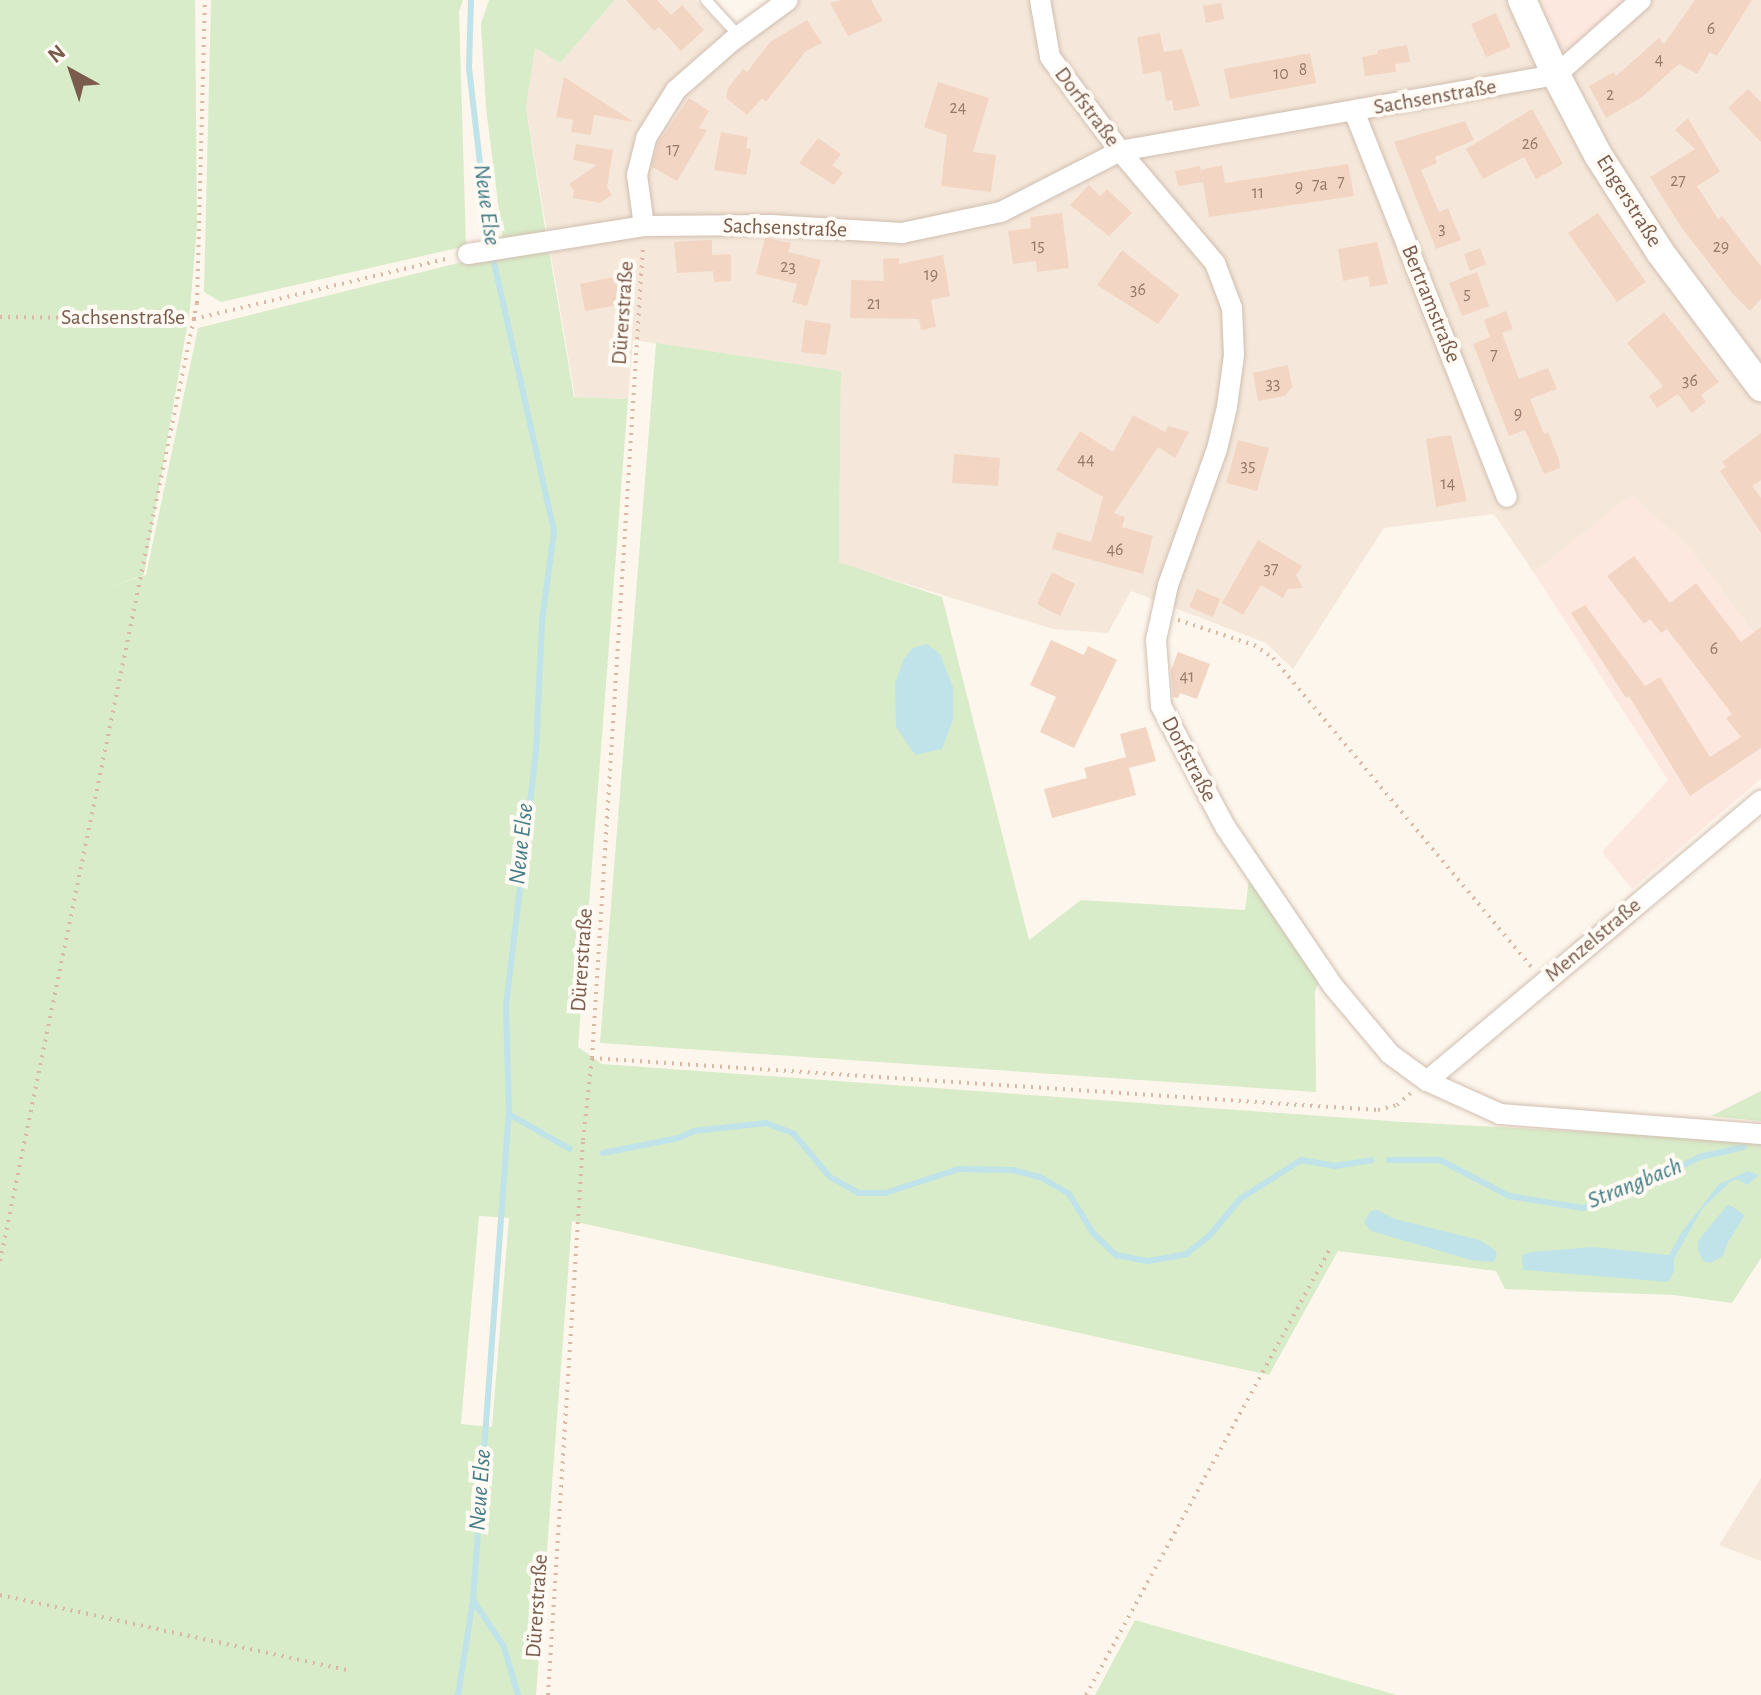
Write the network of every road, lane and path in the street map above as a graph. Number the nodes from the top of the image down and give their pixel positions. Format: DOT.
graph roads {
  1 [pos="205,0"];
  2 [pos="706,0"];
  3 [pos="788,0"];
  4 [pos="1040,0"];
  5 [pos="1522,0"];
  6 [pos="1641,0"];
  7 [pos="739,36"];
  8 [pos="1556,75"];
  9 [pos="1354,111"];
  10 [pos="1120,151"];
  11 [pos="644,226"];
  12 [pos="468,254"];
  13 [pos="0,317"];
  14 [pos="194,319"];
  15 [pos="1761,387"];
  16 [pos="1507,497"];
  17 [pos="1160,614"];
  18 [pos="1761,801"];
  19 [pos="1543,982"];
  20 [pos="592,1058"];
  21 [pos="1427,1081"];
  22 [pos="1761,1134"];
  23 [pos="1331,1247"];
  24 [pos="0,1261"];
  25 [pos="0,1595"];
  26 [pos="351,1671"];
  27 [pos="548,1695"];
  28 [pos="1086,1695"];
  1 -- 14 [label="path"];
  2 -- 7 [label="lane"];
  3 -- 7 [label="street"];
  4 -- 10 [label="street, Dorfstraße"];
  5 -- 8 [label="main road, Engerstraße"];
  6 -- 8 [label="street"];
  7 -- 11 [label="street"];
  8 -- 9 [label="street, Sachsenstraße"];
  8 -- 15 [label="main road, Engerstraße"];
  9 -- 10 [label="street, Sachsenstraße"];
  9 -- 16 [label="street, Bertramstraße"];
  10 -- 11 [label="street, Sachsenstraße"];
  10 -- 17 [label="street, Dorfstraße"];
  11 -- 12 [label="street, Sachsenstraße"];
  11 -- 20 [label="path, Dürerstraße"];
  12 -- 14 [label="path, Sachsenstraße"];
  13 -- 14 [label="path, Sachsenstraße"];
  14 -- 24 [label="path"];
  17 -- 19 [label="path"];
  17 -- 21 [label="street, Dorfstraße"];
  18 -- 19 [label="street, Menzelstraße"];
  19 -- 21 [label="street, Menzelstraße"];
  20 -- 21 [label="path"];
  20 -- 27 [label="path, Dürerstraße"];
  21 -- 22 [label="street, Dorfstraße"];
  23 -- 28 [label="path"];
  25 -- 26 [label="path"];
}
